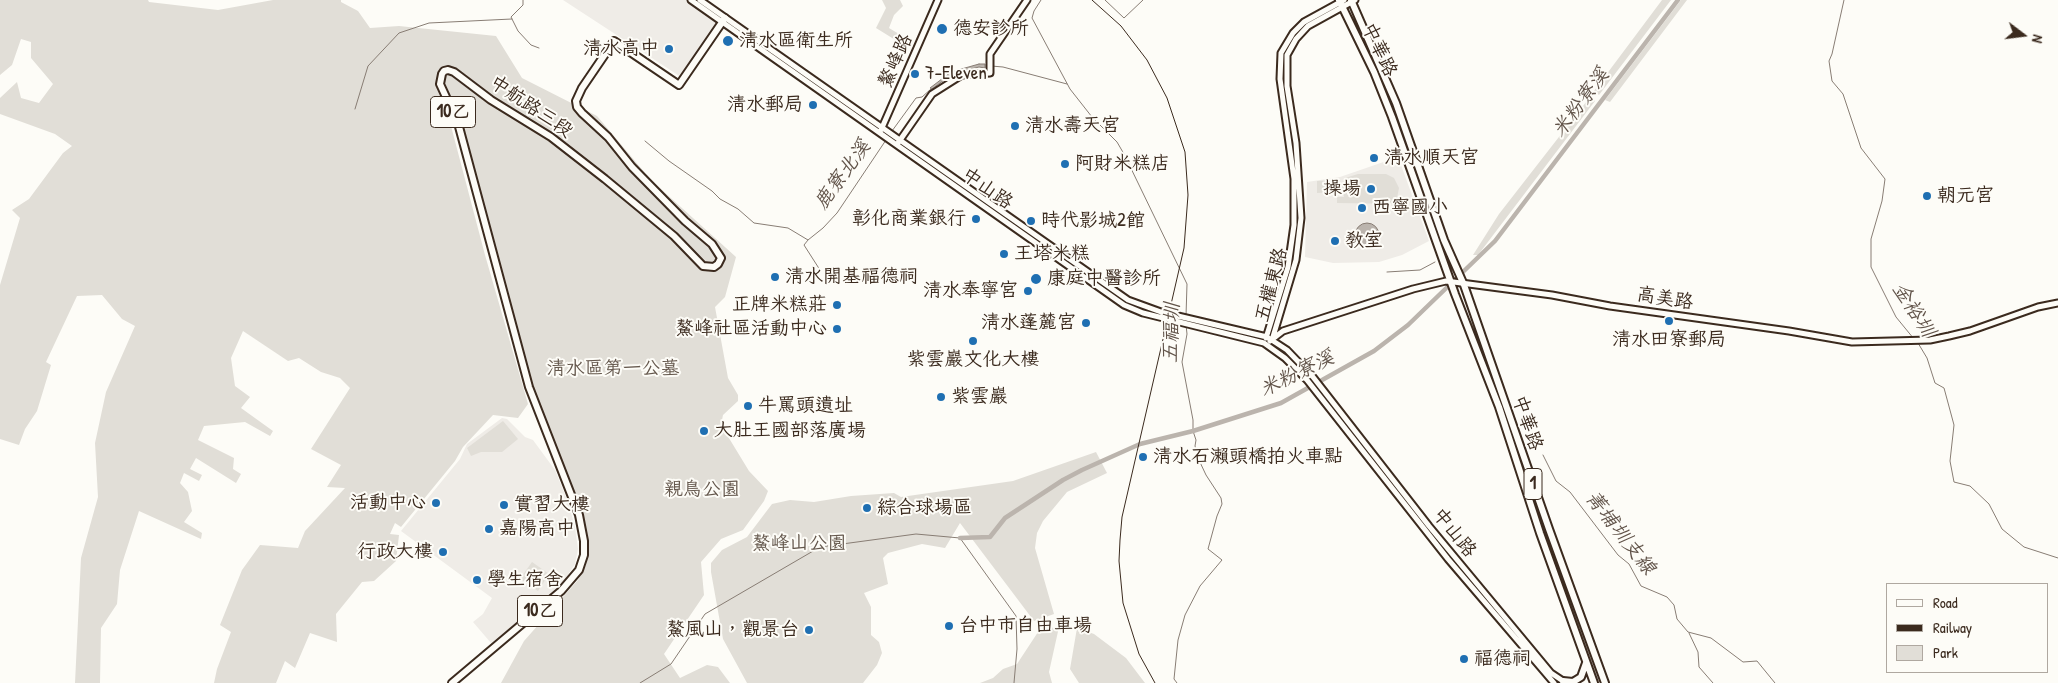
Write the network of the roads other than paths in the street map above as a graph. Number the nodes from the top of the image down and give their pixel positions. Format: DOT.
graph roads {
  1 [pos="691,0"];
  2 [pos="700,0"];
  3 [pos="938,0"];
  4 [pos="1027,0"];
  5 [pos="1352,1"];
  6 [pos="1341,2"];
  7 [pos="724,20"];
  8 [pos="880,130"];
  9 [pos="898,142"];
  10 [pos="1449,282"];
  11 [pos="1463,284"];
  12 [pos="2058,303"];
  13 [pos="1267,337"];
  14 [pos="1272,340"];
  15 [pos="1264,343"];
  16 [pos="1324,397"];
  17 [pos="1373,460"];
  18 [pos="1549,529"];
  19 [pos="1540,533"];
  20 [pos="1586,659"];
  21 [pos="1565,682"];
  22 [pos="452,683"];
  23 [pos="1554,683"];
  24 [pos="1594,683"];
  25 [pos="1606,683"];
  1 -- 7 [label="street, 中山路"];
  2 -- 7 [label="street, 中山路"];
  3 -- 8 [label="street, 鰲峰路"];
  4 -- 9 [label="street"];
  5 -- 6 [label="street, 五權東路"];
  5 -- 11 [label="main road, 中華路 / 1"];
  6 -- 10 [label="main road, 中華路 / 1"];
  6 -- 13 [label="street, 五權東路"];
  6 -- 14 [label="street, 五權東路"];
  7 -- 8 [label="street, 中山路"];
  7 -- 22 [label="main road, 中航路三段 / 10乙"];
  8 -- 9 [label="street, 中山路"];
  9 -- 13 [label="street, 中山路"];
  9 -- 15 [label="street, 中山路"];
  10 -- 11 [label="street, 高美路"];
  10 -- 14 [label="street, 高美路"];
  10 -- 19 [label="main road, 中華路 / 1"];
  11 -- 12 [label="street, 高美路"];
  11 -- 18 [label="main road, 中華路 / 1"];
  13 -- 14 [label="street, 中山路"];
  13 -- 15 [label="street, 五權東路"];
  14 -- 15 [label="street, 五權東路"];
  14 -- 16 [label="street, 中山路"];
  15 -- 16 [label="street, 中山路"];
  16 -- 17 [label="street, 中山路"];
  17 -- 21 [label="street, 中山路"];
  17 -- 23 [label="street, 中山路"];
  18 -- 19 [label="main road"];
  18 -- 25 [label="main road, 中華路 / 1"];
  19 -- 20 [label="main road, 中華路 / 1"];
  20 -- 21 [label="main road"];
  20 -- 24 [label="main road, 中華路 / 1"];
}
